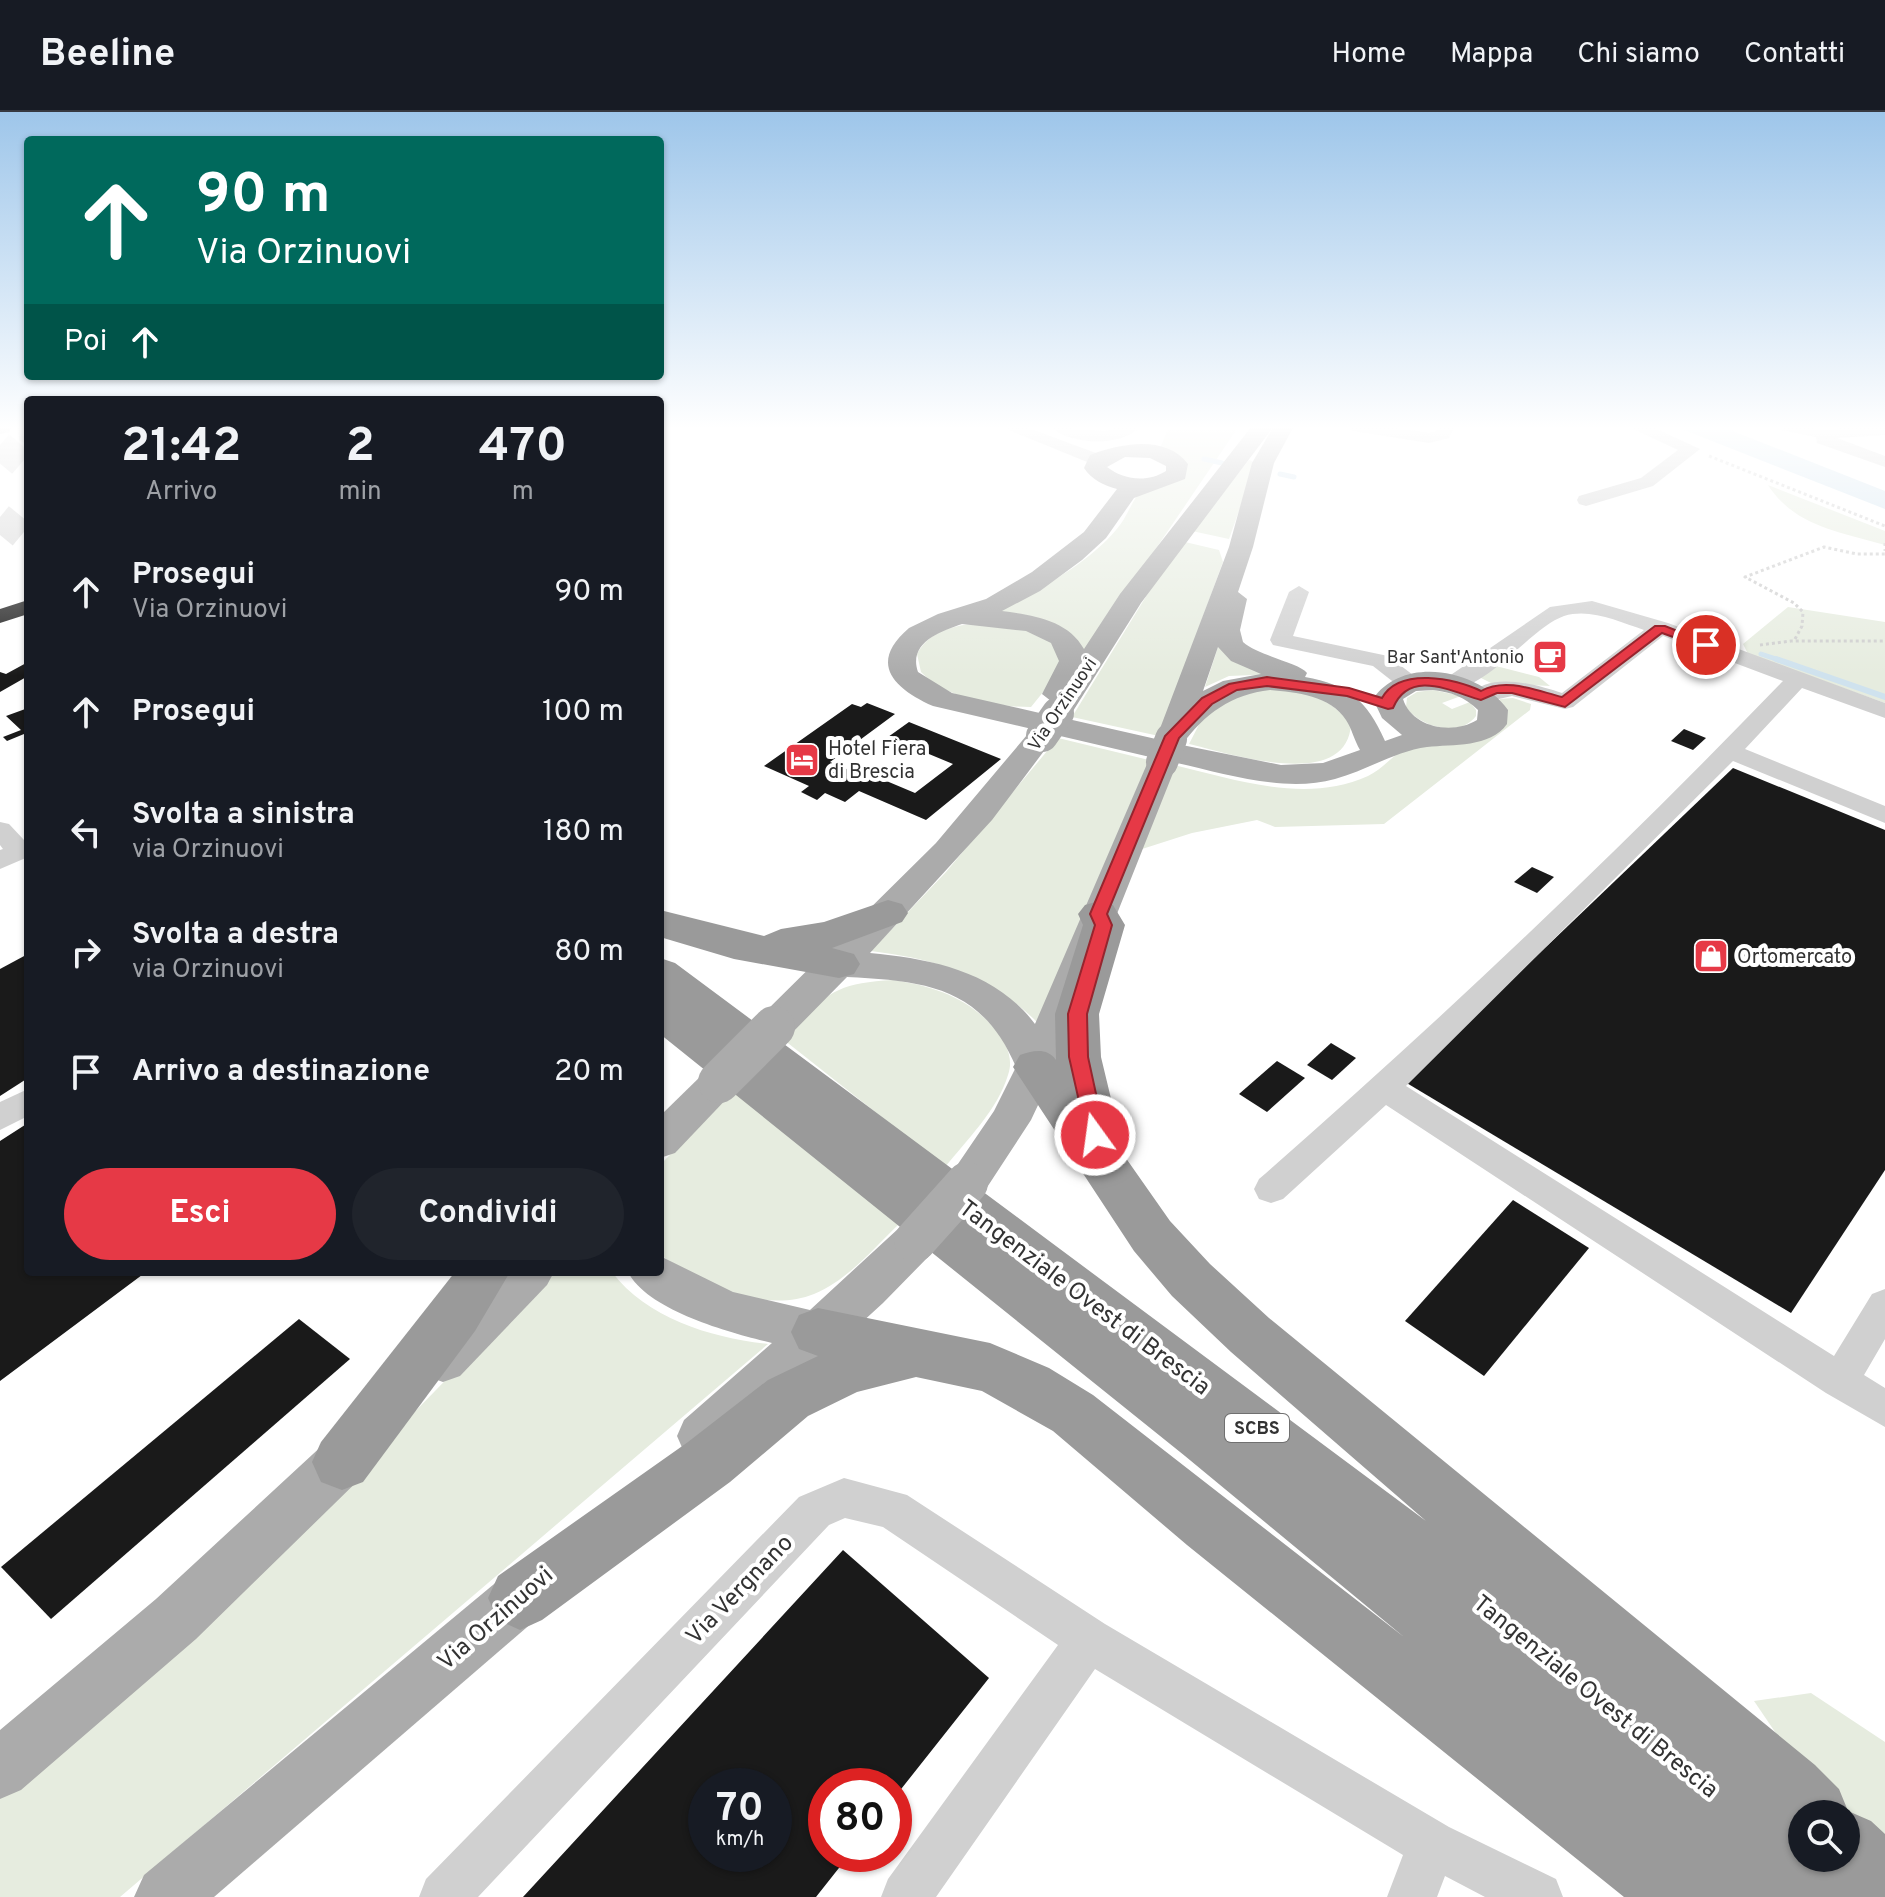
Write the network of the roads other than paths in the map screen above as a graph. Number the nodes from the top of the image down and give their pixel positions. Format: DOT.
graph roads {
  1 [pos="1114,509"];
  2 [pos="1201,509"];
  3 [pos="1251,509"];
  4 [pos="1229,579"];
  5 [pos="1299,592"];
  6 [pos="959,618"];
  7 [pos="1660,628"];
  8 [pos="1492,659"];
  9 [pos="1798,679"];
  10 [pos="1450,683"];
  11 [pos="1312,687"];
  12 [pos="1481,696"];
  13 [pos="1573,696"];
  14 [pos="1398,698"];
  15 [pos="1885,711"];
  16 [pos="1050,724"];
  17 [pos="1452,737"];
  18 [pos="1168,746"];
  19 [pos="1729,751"];
  20 [pos="1368,752"];
  21 [pos="1885,815"];
  22 [pos="0,830"];
  23 [pos="16,853"];
  24 [pos="888,913"];
  25 [pos="1099,914"];
  26 [pos="664,924"];
  27 [pos="734,945"];
  28 [pos="839,964"];
  29 [pos="664,976"];
  30 [pos="664,1014"];
  31 [pos="1036,1067"];
  32 [pos="1384,1088"];
  33 [pos="24,1103"];
  34 [pos="0,1118"];
  35 [pos="664,1138"];
  36 [pos="1114,1183"];
  37 [pos="1271,1189"];
  38 [pos="481,1276"];
  39 [pos="527,1276"];
  40 [pos="657,1276"];
  41 [pos="1885,1305"];
  42 [pos="818,1332"];
  43 [pos="920,1353"];
  44 [pos="1840,1381"];
  45 [pos="1885,1409"];
  46 [pos="342,1462"];
  47 [pos="520,1598"];
  48 [pos="1089,1640"];
  49 [pos="0,1769"];
  50 [pos="1798,1800"];
  51 [pos="1432,1844"];
  52 [pos="1860,1860"];
  53 [pos="1885,1884"];
  54 [pos="166,1897"];
  55 [pos="444,1897"];
  56 [pos="906,1897"];
  57 [pos="1412,1897"];
  58 [pos="1538,1897"];
  59 [pos="1682,1897"];
  60 [pos="1769,1897"];
  61 [pos="1842,1897"];
  1 -- 6 [label="main road"];
  2 -- 16 [label="main road, Via Orzinuovi"];
  3 -- 4 [label="main road, Via Orzinuovi"];
  4 -- 14 [label="main road"];
  4 -- 18 [label="main road, Via Orzinuovi"];
  5 -- 14 [label="street"];
  6 -- 16 [label="main road"];
  6 -- 20 [label="main road"];
  7 -- 8 [label="street"];
  7 -- 9 [label="street"];
  7 -- 13 [label="street"];
  8 -- 10 [label="street"];
  8 -- 13 [label="street"];
  9 -- 15 [label="street"];
  9 -- 19 [label="street"];
  10 -- 12 [label="main road"];
  10 -- 14 [label="main road"];
  11 -- 14 [label="main road"];
  11 -- 18 [label="main road"];
  11 -- 20 [label="main road"];
  12 -- 13 [label="street"];
  12 -- 17 [label="main road"];
  14 -- 17 [label="main road"];
  14 -- 20 [label="main road"];
  16 -- 24 [label="main road, Via Orzinuovi"];
  17 -- 20 [label="main road"];
  18 -- 25 [label="main road, Via Orzinuovi"];
  19 -- 21 [label="street"];
  19 -- 32 [label="street"];
  22 -- 23 [label="street"];
  24 -- 27 [label="highway"];
  24 -- 28 [label="main road, Via Orzinuovi"];
  25 -- 31 [label="main road, Via Orzinuovi"];
  25 -- 36 [label="highway"];
  26 -- 27 [label="highway"];
  27 -- 28 [label="highway"];
  28 -- 31 [label="main road"];
  28 -- 35 [label="main road, Via Orzinuovi, bridge"];
  29 -- 61 [label="highway, Tangenziale Ovest di Brescia / SCBS"];
  30 -- 60 [label="highway, Tangenziale Ovest di Brescia / SCBS"];
  31 -- 36 [label="highway"];
  31 -- 42 [label="main road, Via Orzinuovi, bridge"];
  32 -- 37 [label="street"];
  32 -- 44 [label="street"];
  33 -- 34 [label="street"];
  36 -- 50 [label="highway"];
  38 -- 46 [label="highway"];
  39 -- 46 [label="main road"];
  40 -- 42 [label="main road"];
  41 -- 44 [label="street"];
  42 -- 43 [label="highway"];
  42 -- 47 [label="main road, Via Orzinuovi"];
  43 -- 47 [label="highway"];
  43 -- 59 [label="highway"];
  44 -- 45 [label="street"];
  46 -- 49 [label="main road"];
  47 -- 54 [label="main road, Via Orzinuovi"];
  48 -- 51 [label="street, Via Vergnano"];
  48 -- 55 [label="street, Via Vergnano"];
  48 -- 56 [label="street"];
  51 -- 57 [label="street"];
  51 -- 58 [label="street, Via Vergnano"];
  52 -- 53 [label="highway"];
}
